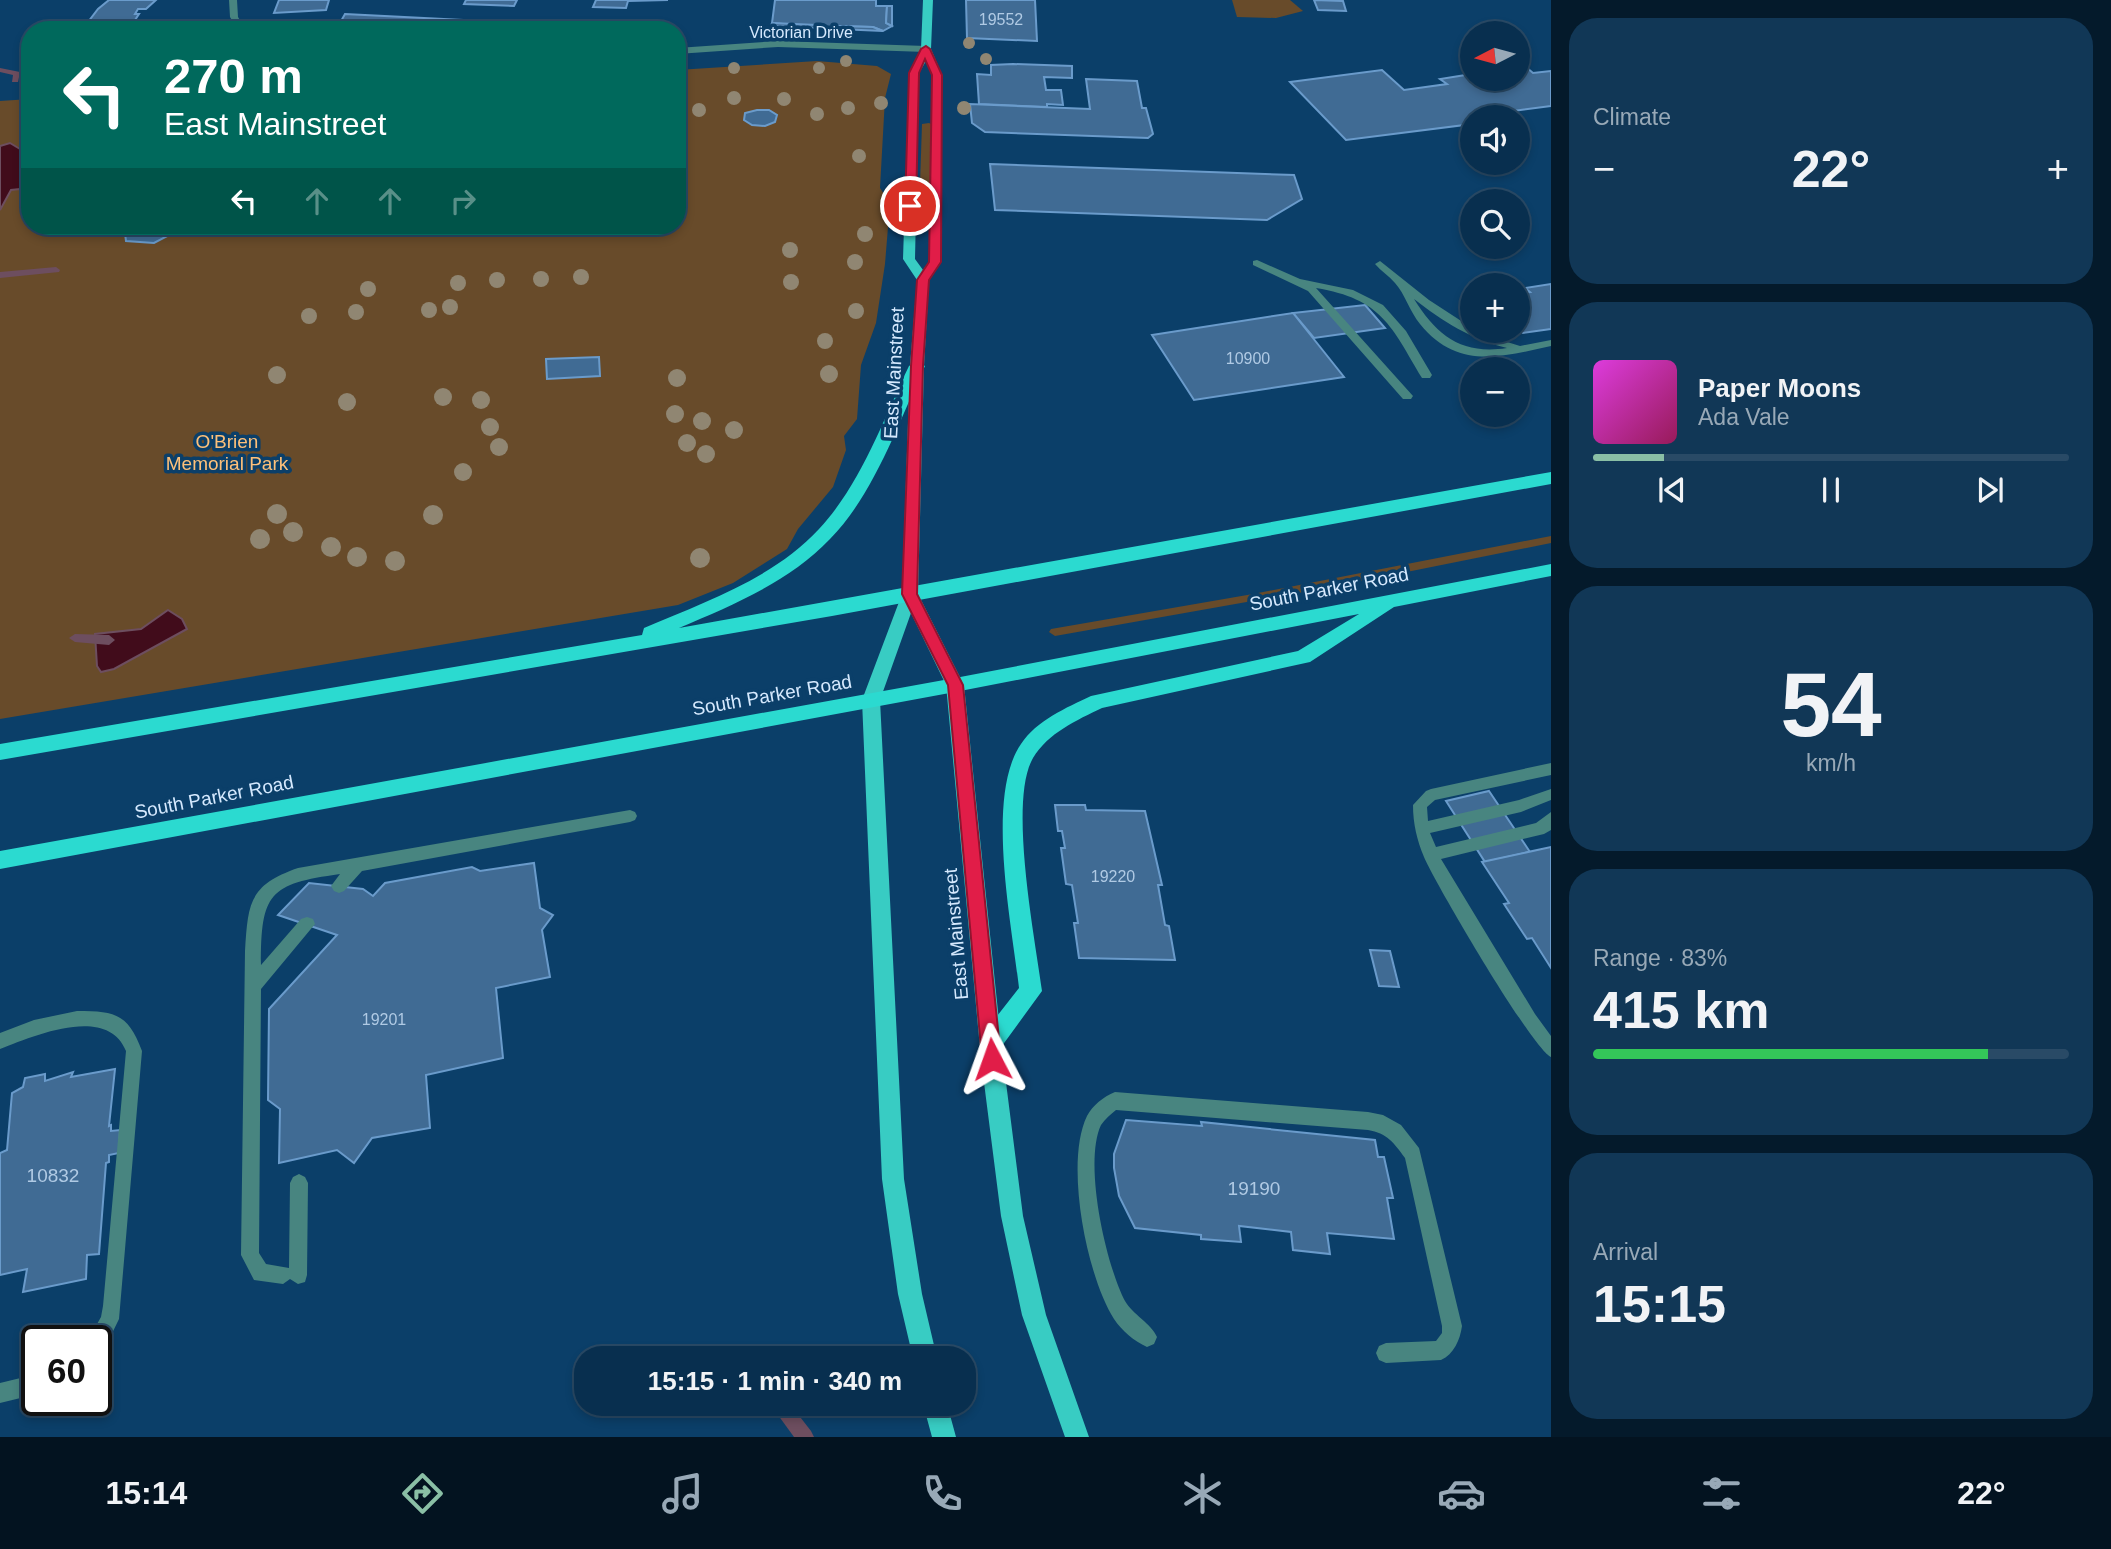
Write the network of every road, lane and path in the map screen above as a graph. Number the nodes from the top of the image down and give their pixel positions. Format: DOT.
graph roads {
  1 [pos="233,0"];
  2 [pos="928,0"];
  3 [pos="236,21"];
  4 [pos="926,49"];
  5 [pos="686,50"];
  6 [pos="1256,263"];
  7 [pos="1380,264"];
  8 [pos="923,280"];
  9 [pos="1297,281"];
  10 [pos="1402,285"];
  11 [pos="1551,343"];
  12 [pos="1523,348"];
  13 [pos="917,366"];
  14 [pos="1426,375"];
  15 [pos="1407,396"];
  16 [pos="1551,478"];
  17 [pos="1551,570"];
  18 [pos="1515,577"];
  19 [pos="1551,583"];
  20 [pos="910,594"];
  21 [pos="1396,599"];
  22 [pos="617,646"];
  23 [pos="955,685"];
  24 [pos="871,700"];
  25 [pos="0,752"];
  26 [pos="1548,770"];
  27 [pos="1550,798"];
  28 [pos="630,817"];
  29 [pos="1551,818"];
  30 [pos="1421,829"];
  31 [pos="1432,855"];
  32 [pos="0,860"];
  33 [pos="358,865"];
  34 [pos="339,886"];
  35 [pos="307,924"];
  36 [pos="253,986"];
  37 [pos="0,1041"];
  38 [pos="991,1042"];
  39 [pos="1551,1049"];
  40 [pos="299,1183"];
  41 [pos="107,1325"];
  42 [pos="1147,1337"];
  43 [pos="922,1346"];
  44 [pos="1386,1353"];
  45 [pos="21,1388"];
  46 [pos="0,1393"];
  47 [pos="938,1416"];
  48 [pos="944,1437"];
  49 [pos="1077,1437"];
  1 -- 3 [label="street"];
  2 -- 4 [label="main road, East Mainstreet"];
  4 -- 5 [label="street, Victorian Drive"];
  4 -- 8 [label="main road, East Mainstreet"];
  4 -- 8 [label="main road, East Mainstreet"];
  6 -- 9 [label="street"];
  7 -- 10 [label="street"];
  8 -- 13 [label="main road, East Mainstreet"];
  9 -- 14 [label="street"];
  9 -- 15 [label="street"];
  10 -- 12 [label="street"];
  10 -- 12 [label="street"];
  11 -- 12 [label="street"];
  13 -- 20 [label="main road, East Mainstreet"];
  13 -- 22 [label="highway"];
  16 -- 20 [label="highway"];
  17 -- 18 [label="highway, South Parker Road"];
  18 -- 19 [label="highway"];
  18 -- 21 [label="highway, South Parker Road"];
  20 -- 22 [label="highway"];
  20 -- 23 [label="main road, East Mainstreet"];
  20 -- 24 [label="main road, East Mainstreet"];
  21 -- 23 [label="highway, South Parker Road"];
  21 -- 38 [label="highway"];
  22 -- 25 [label="highway"];
  23 -- 24 [label="highway, South Parker Road"];
  23 -- 38 [label="main road, East Mainstreet"];
  24 -- 32 [label="highway, South Parker Road"];
  24 -- 43 [label="main road, East Mainstreet"];
  26 -- 27 [label="street"];
  26 -- 30 [label="street"];
  27 -- 30 [label="street"];
  28 -- 33 [label="street"];
  29 -- 31 [label="street"];
  30 -- 31 [label="street"];
  31 -- 39 [label="street"];
  33 -- 34 [label="street"];
  33 -- 36 [label="street"];
  35 -- 36 [label="street"];
  36 -- 40 [label="street"];
  37 -- 41 [label="street"];
  38 -- 49 [label="main road, East Mainstreet"];
  42 -- 44 [label="street"];
  45 -- 46 [label="street"];
  47 -- 48 [label="main road"];
}
